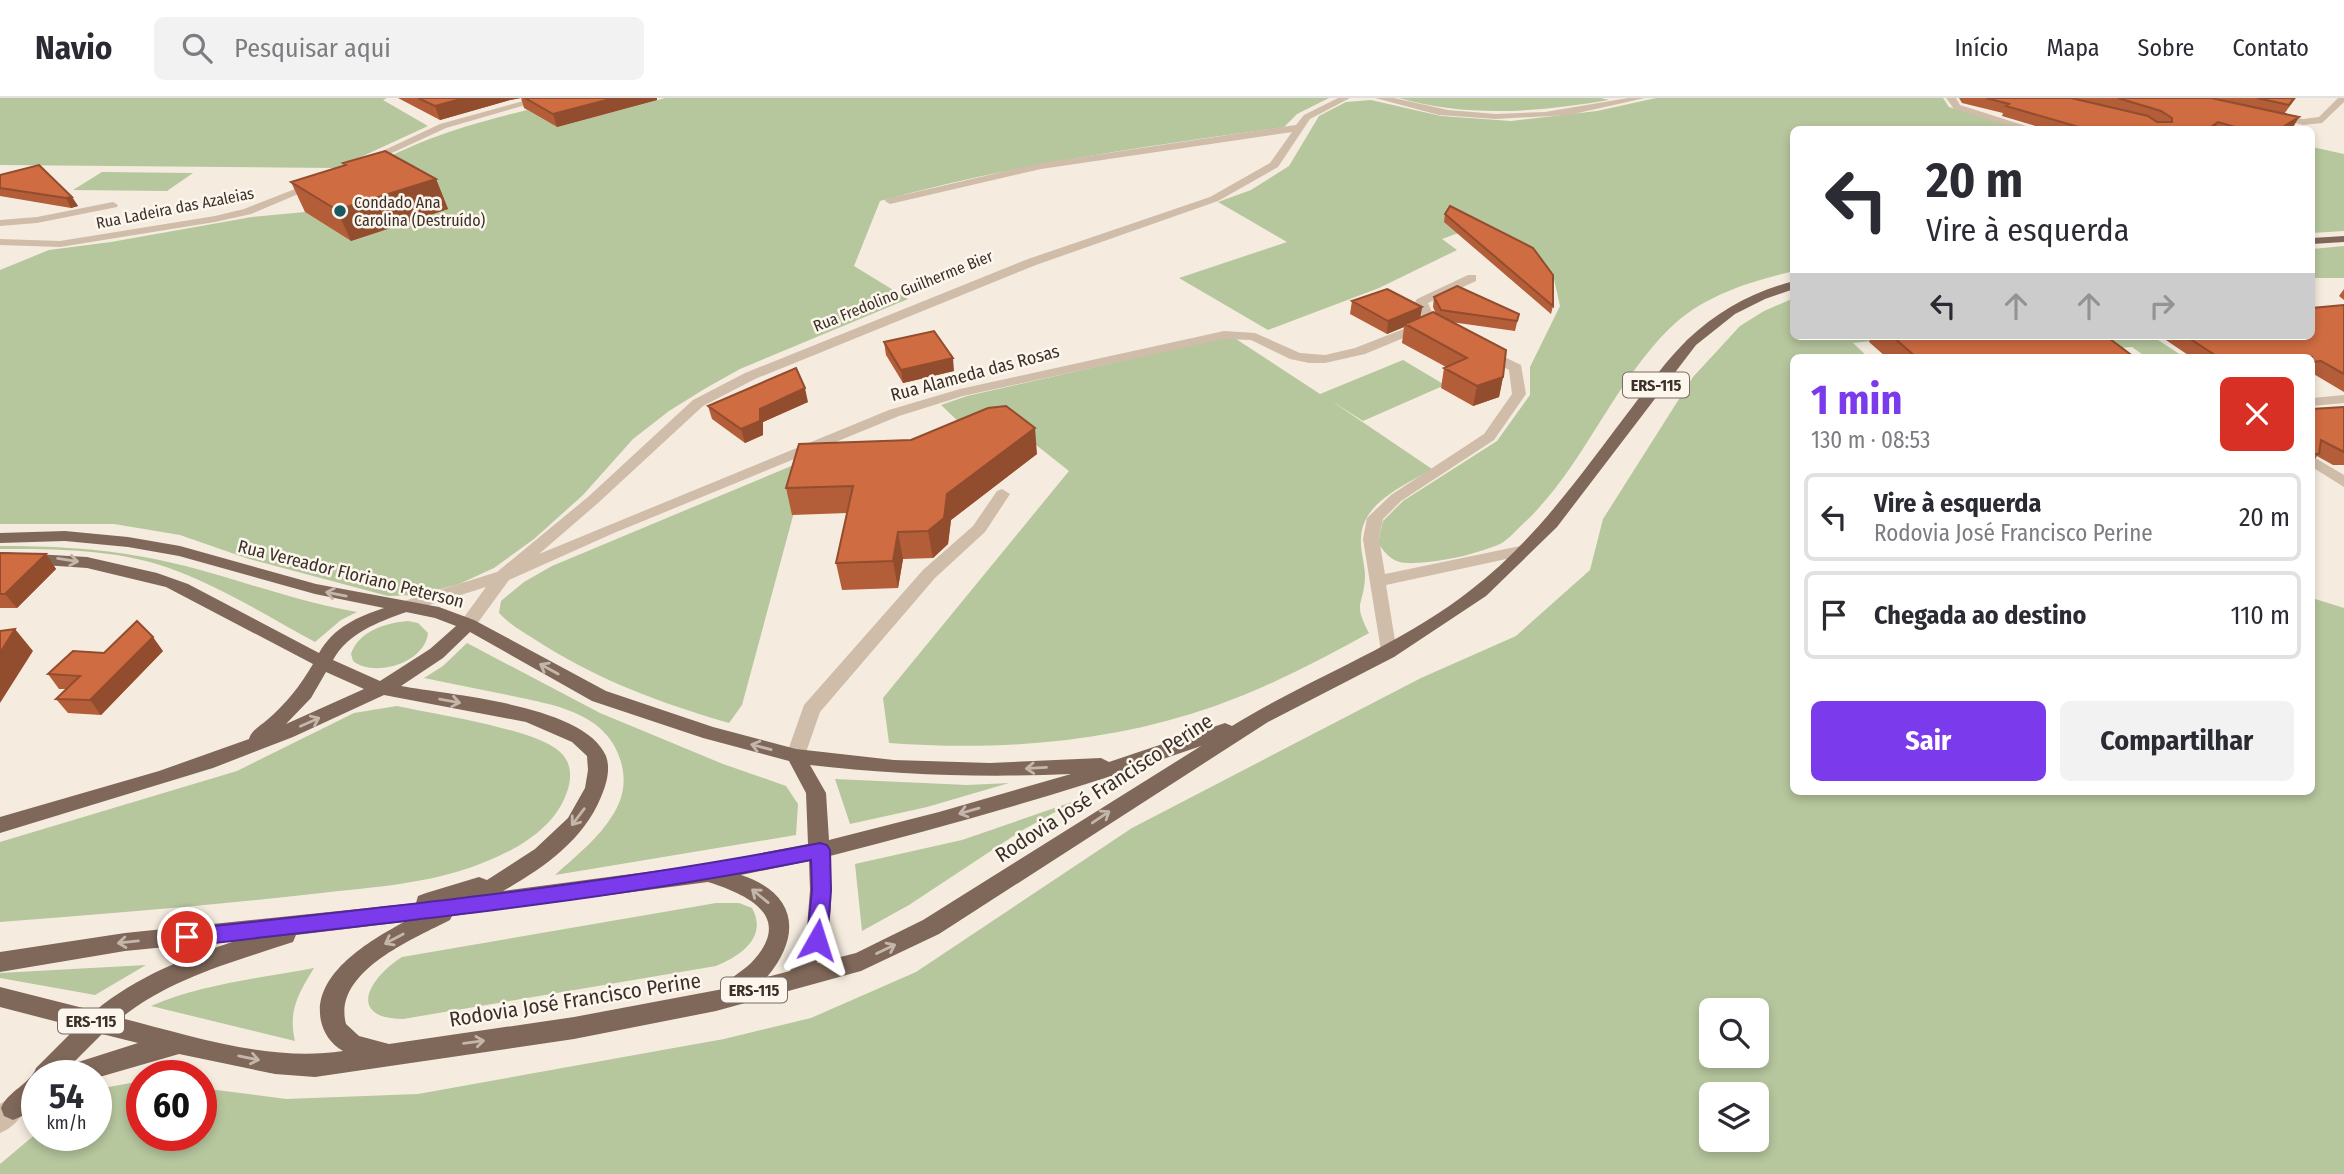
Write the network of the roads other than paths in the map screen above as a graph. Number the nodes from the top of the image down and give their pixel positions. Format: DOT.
graph roads {
  1 [pos="545,98"];
  2 [pos="1345,98"];
  3 [pos="1380,98"];
  4 [pos="1640,98"];
  5 [pos="1951,98"];
  6 [pos="2343,98"];
  7 [pos="2266,114"];
  8 [pos="2021,126"];
  9 [pos="1298,128"];
  10 [pos="353,168"];
  11 [pos="326,181"];
  12 [pos="890,201"];
  13 [pos="113,205"];
  14 [pos="0,223"];
  15 [pos="2344,239"];
  16 [pos="2315,241"];
  17 [pos="0,242"];
  18 [pos="1472,278"];
  19 [pos="1790,286"];
  20 [pos="1431,323"];
  21 [pos="1453,334"];
  22 [pos="1475,346"];
  23 [pos="2344,399"];
  24 [pos="2315,402"];
  25 [pos="2315,462"];
  26 [pos="2344,482"];
  27 [pos="1002,494"];
  28 [pos="0,538"];
  29 [pos="1525,550"];
  30 [pos="0,557"];
  31 [pos="503,576"];
  32 [pos="1377,582"];
  33 [pos="404,607"];
  34 [pos="468,624"];
  35 [pos="1388,653"];
  36 [pos="322,662"];
  37 [pos="383,689"];
  38 [pos="1261,717"];
  39 [pos="246,748"];
  40 [pos="796,756"];
  41 [pos="1129,764"];
  42 [pos="0,825"];
  43 [pos="820,850"];
  44 [pos="707,873"];
  45 [pos="512,875"];
  46 [pos="454,908"];
  47 [pos="355,920"];
  48 [pos="318,924"];
  49 [pos="0,962"];
  50 [pos="799,976"];
  51 [pos="0,997"];
  52 [pos="716,1001"];
  53 [pos="99,1023"];
  54 [pos="182,1044"];
  55 [pos="386,1054"];
  56 [pos="61,1060"];
  57 [pos="112,1062"];
  58 [pos="21,1098"];
  59 [pos="21,1103"];
  60 [pos="4,1112"];
  1 -- 10 [label="street"];
  2 -- 9 [label="street, Rua Fredolino Guilherme Bier"];
  3 -- 4 [label="street"];
  5 -- 8 [label="street"];
  6 -- 7 [label="street"];
  9 -- 12 [label="street"];
  9 -- 31 [label="street, Rua Fredolino Guilherme Bier"];
  11 -- 17 [label="street, Rua Ladeira das Azaleias"];
  13 -- 14 [label="street"];
  15 -- 16 [label="main road"];
  18 -- 20 [label="street"];
  19 -- 29 [label="main road, Rodovia José Francisco Perine / ERS-115"];
  20 -- 21 [label="street"];
  20 -- 31 [label="street, Rua Alameda das Rosas"];
  22 -- 32 [label="street"];
  23 -- 24 [label="street"];
  25 -- 26 [label="street"];
  27 -- 40 [label="street"];
  33 -- 28 [label="main road, Rua Vereador Floriano Peterson, one-way"];
  29 -- 32 [label="street"];
  29 -- 35 [label="main road, Rodovia José Francisco Perine / ERS-115"];
  30 -- 36 [label="main road, one-way"];
  31 -- 33 [label="street, Rua Fredolino Guilherme Bier"];
  31 -- 34 [label="street, Rua Fredolino Guilherme Bier"];
  32 -- 35 [label="street"];
  33 -- 34 [label="main road, Rua Vereador Floriano Peterson"];
  33 -- 36 [label="main road, Rua Fredolino Guilherme Bier"];
  34 -- 37 [label="main road, Rua Fredolino Guilherme Bier"];
  40 -- 34 [label="main road, Rua Vereador Floriano Peterson, one-way"];
  35 -- 38 [label="main road, Rodovia José Francisco Perine / ERS-115"];
  36 -- 37 [label="main road"];
  36 -- 39 [label="main road, Rua Fredolino Guilherme Bier"];
  39 -- 37 [label="main road, Rua Fredolino Guilherme Bier, one-way"];
  37 -- 45 [label="main road, one-way"];
  38 -- 41 [label="main road, Rodovia José Francisco Perine / ERS-115"];
  50 -- 38 [label="main road, Rodovia José Francisco Perine / ERS-115, one-way"];
  39 -- 42 [label="main road, Rua Fredolino Guilherme Bier"];
  41 -- 40 [label="main road, Rua Vereador Floriano Peterson, one-way"];
  40 -- 43 [label="main road"];
  41 -- 43 [label="main road, Rodovia José Francisco Perine / ERS-115, one-way"];
  43 -- 44 [label="main road, Rodovia José Francisco Perine / ERS-115"];
  43 -- 50 [label="main road"];
  44 -- 46 [label="main road, Rodovia José Francisco Perine / ERS-115"];
  52 -- 44 [label="main road, one-way"];
  45 -- 46 [label="main road"];
  45 -- 47 [label="main road"];
  46 -- 47 [label="main road, Rodovia José Francisco Perine / ERS-115"];
  46 -- 55 [label="main road, one-way"];
  47 -- 48 [label="main road, Rodovia José Francisco Perine / ERS-115"];
  48 -- 49 [label="main road, Rodovia José Francisco Perine / ERS-115, one-way"];
  48 -- 53 [label="main road"];
  50 -- 52 [label="main road, Rodovia José Francisco Perine / ERS-115"];
  51 -- 53 [label="main road, Rodovia José Francisco Perine / ERS-115"];
  55 -- 52 [label="main road, Rodovia José Francisco Perine / ERS-115, one-way"];
  53 -- 54 [label="main road, Rodovia José Francisco Perine / ERS-115"];
  53 -- 56 [label="main road"];
  54 -- 55 [label="main road, Rodovia José Francisco Perine / ERS-115, one-way"];
  54 -- 57 [label="main road"];
  58 -- 60 [label="main road"];
  59 -- 60 [label="main road"];
}
